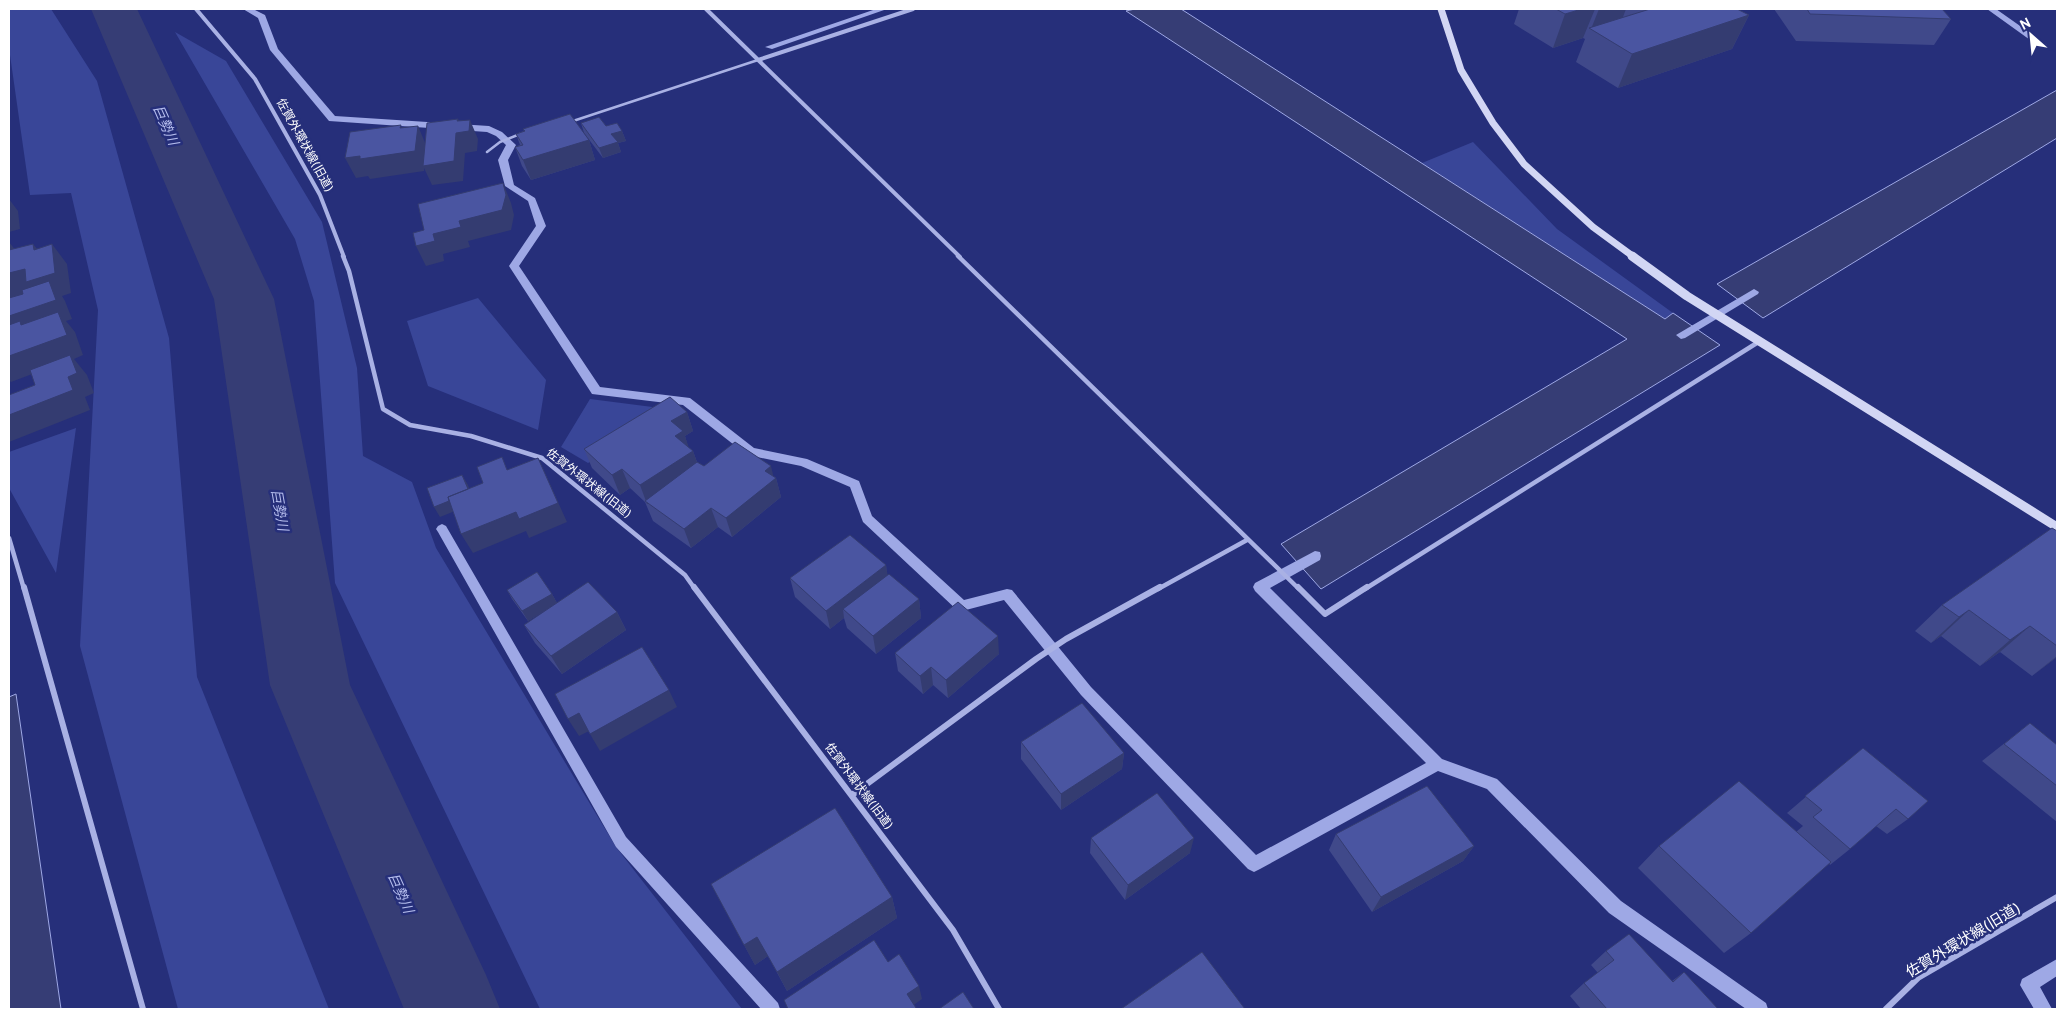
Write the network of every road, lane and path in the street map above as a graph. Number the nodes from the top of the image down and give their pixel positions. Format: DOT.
graph roads {
  1 [pos="196,9"];
  2 [pos="706,9"];
  3 [pos="913,9"];
  4 [pos="1442,9"];
  5 [pos="758,60"];
  6 [pos="568,122"];
  7 [pos="524,133"];
  8 [pos="515,135"];
  9 [pos="500,142"];
  10 [pos="487,152"];
  11 [pos="1760,340"];
  12 [pos="2057,527"];
  13 [pos="9,538"];
  14 [pos="1247,540"];
  15 [pos="852,795"];
  16 [pos="2057,898"];
  17 [pos="142,1009"];
  18 [pos="999,1009"];
  19 [pos="1886,1009"];
  1 -- 15 [label="street, 佐賀外環状線(旧道)"];
  2 -- 5 [label="street"];
  3 -- 5 [label="street"];
  4 -- 11 [label="street"];
  5 -- 6 [label="lane"];
  5 -- 14 [label="street"];
  7 -- 8 [label="lane"];
  8 -- 9 [label="lane"];
  9 -- 10 [label="lane"];
  11 -- 12 [label="street"];
  11 -- 14 [label="street"];
  13 -- 17 [label="street"];
  14 -- 15 [label="street"];
  15 -- 18 [label="street, 佐賀外環状線(旧道)"];
  16 -- 19 [label="street, 佐賀外環状線(旧道)"];
}
